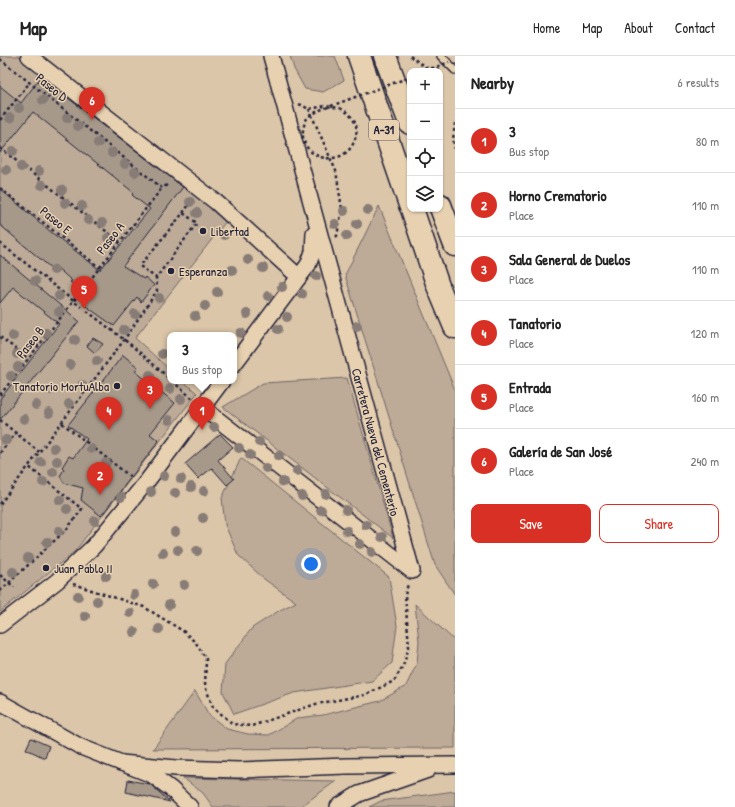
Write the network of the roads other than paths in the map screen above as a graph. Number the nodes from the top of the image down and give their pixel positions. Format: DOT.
graph roads {
  1 [pos="29,56"];
  2 [pos="271,56"];
  3 [pos="359,56"];
  4 [pos="385,56"];
  5 [pos="442,56"];
  6 [pos="455,70"];
  7 [pos="407,115"];
  8 [pos="407,196"];
  9 [pos="413,212"];
  10 [pos="443,212"];
  11 [pos="316,224"];
  12 [pos="455,245"];
  13 [pos="299,277"];
  14 [pos="455,328"];
  15 [pos="237,360"];
  16 [pos="220,384"];
  17 [pos="203,408"];
  18 [pos="0,626"];
  19 [pos="0,702"];
  20 [pos="121,763"];
  21 [pos="455,765"];
  22 [pos="440,766"];
  23 [pos="190,807"];
  24 [pos="338,807"];
  1 -- 13 [label="street"];
  2 -- 11 [label="street, Carretera Nueva del Cementerio"];
  3 -- 8 [label="highway, A-31"];
  4 -- 7 [label="highway, A-31"];
  5 -- 6 [label="lane"];
  9 -- 14 [label="highway"];
  10 -- 12 [label="highway"];
  11 -- 13 [label="street"];
  11 -- 17 [label="street, Carretera Nueva del Cementerio"];
  13 -- 15 [label="street"];
  16 -- 17 [label="street"];
  17 -- 18 [label="street"];
  19 -- 20 [label="street"];
  20 -- 22 [label="street"];
  20 -- 23 [label="street"];
  21 -- 22 [label="street"];
  22 -- 24 [label="street"];
}
